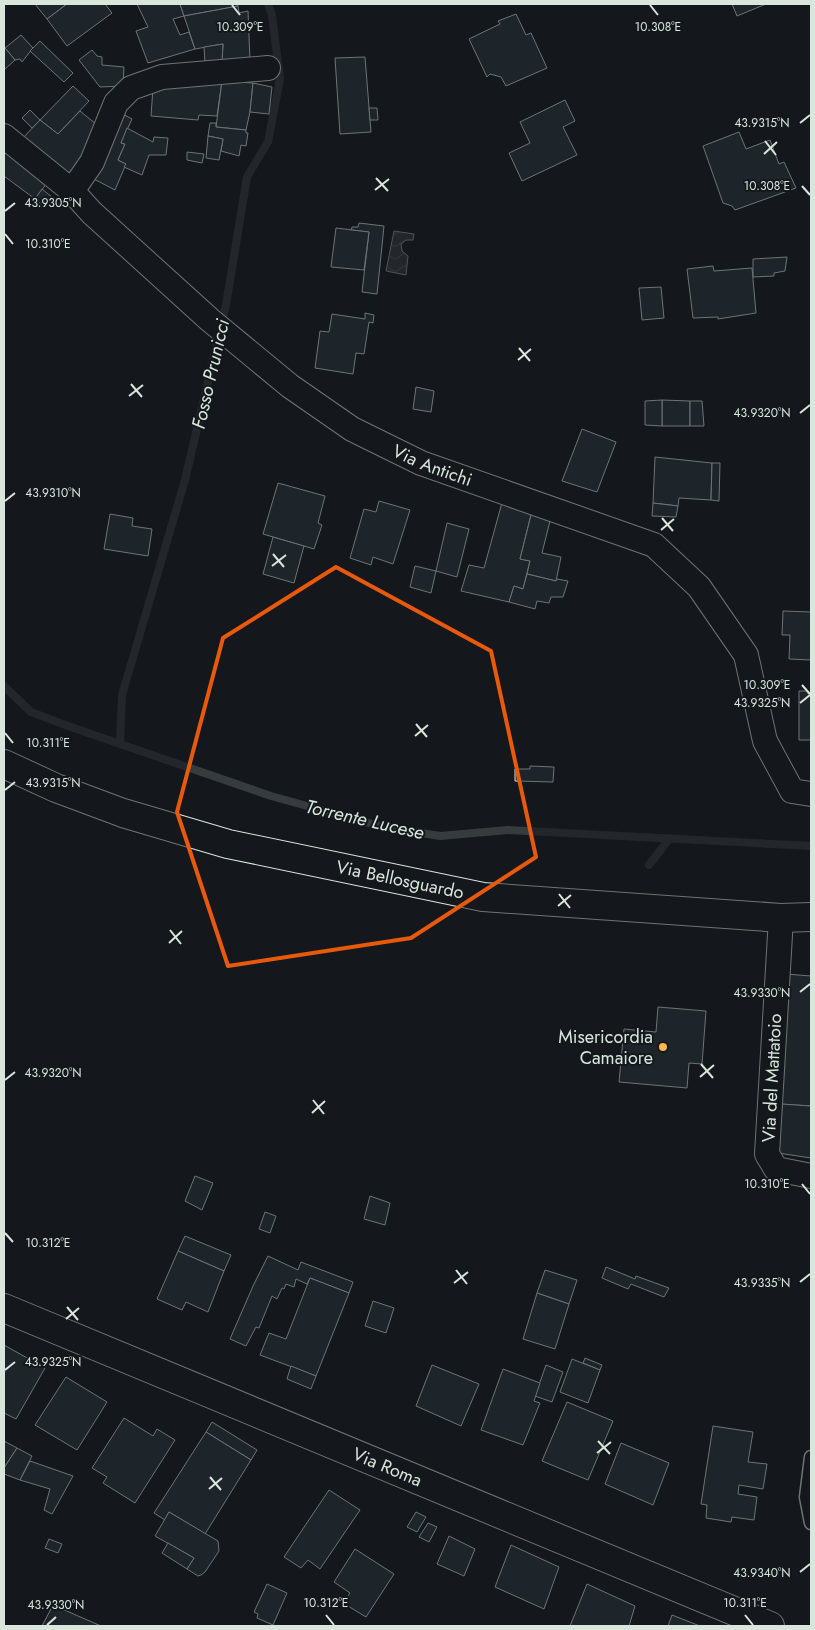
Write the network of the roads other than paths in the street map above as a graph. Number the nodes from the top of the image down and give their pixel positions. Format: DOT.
graph roads {
  1 [pos="268,68"];
  2 [pos="4,136"];
  3 [pos="72,191"];
  4 [pos="4,764"];
  5 [pos="811,794"];
  6 [pos="811,917"];
  7 [pos="781,918"];
  8 [pos="811,1176"];
  9 [pos="4,1308"];
  10 [pos="811,1457"];
  11 [pos="811,1523"];
  12 [pos="770,1626"];
  1 -- 3 [label="street"];
  2 -- 3 [label="street, Via Antichi"];
  3 -- 5 [label="street, Via Antichi"];
  4 -- 7 [label="main road, Via Bellosguardo"];
  6 -- 7 [label="main road, Via Bellosguardo"];
  7 -- 8 [label="street, Via del Mattatoio"];
  9 -- 12 [label="main road, Via Roma"];
  10 -- 11 [label="lane"];
}
